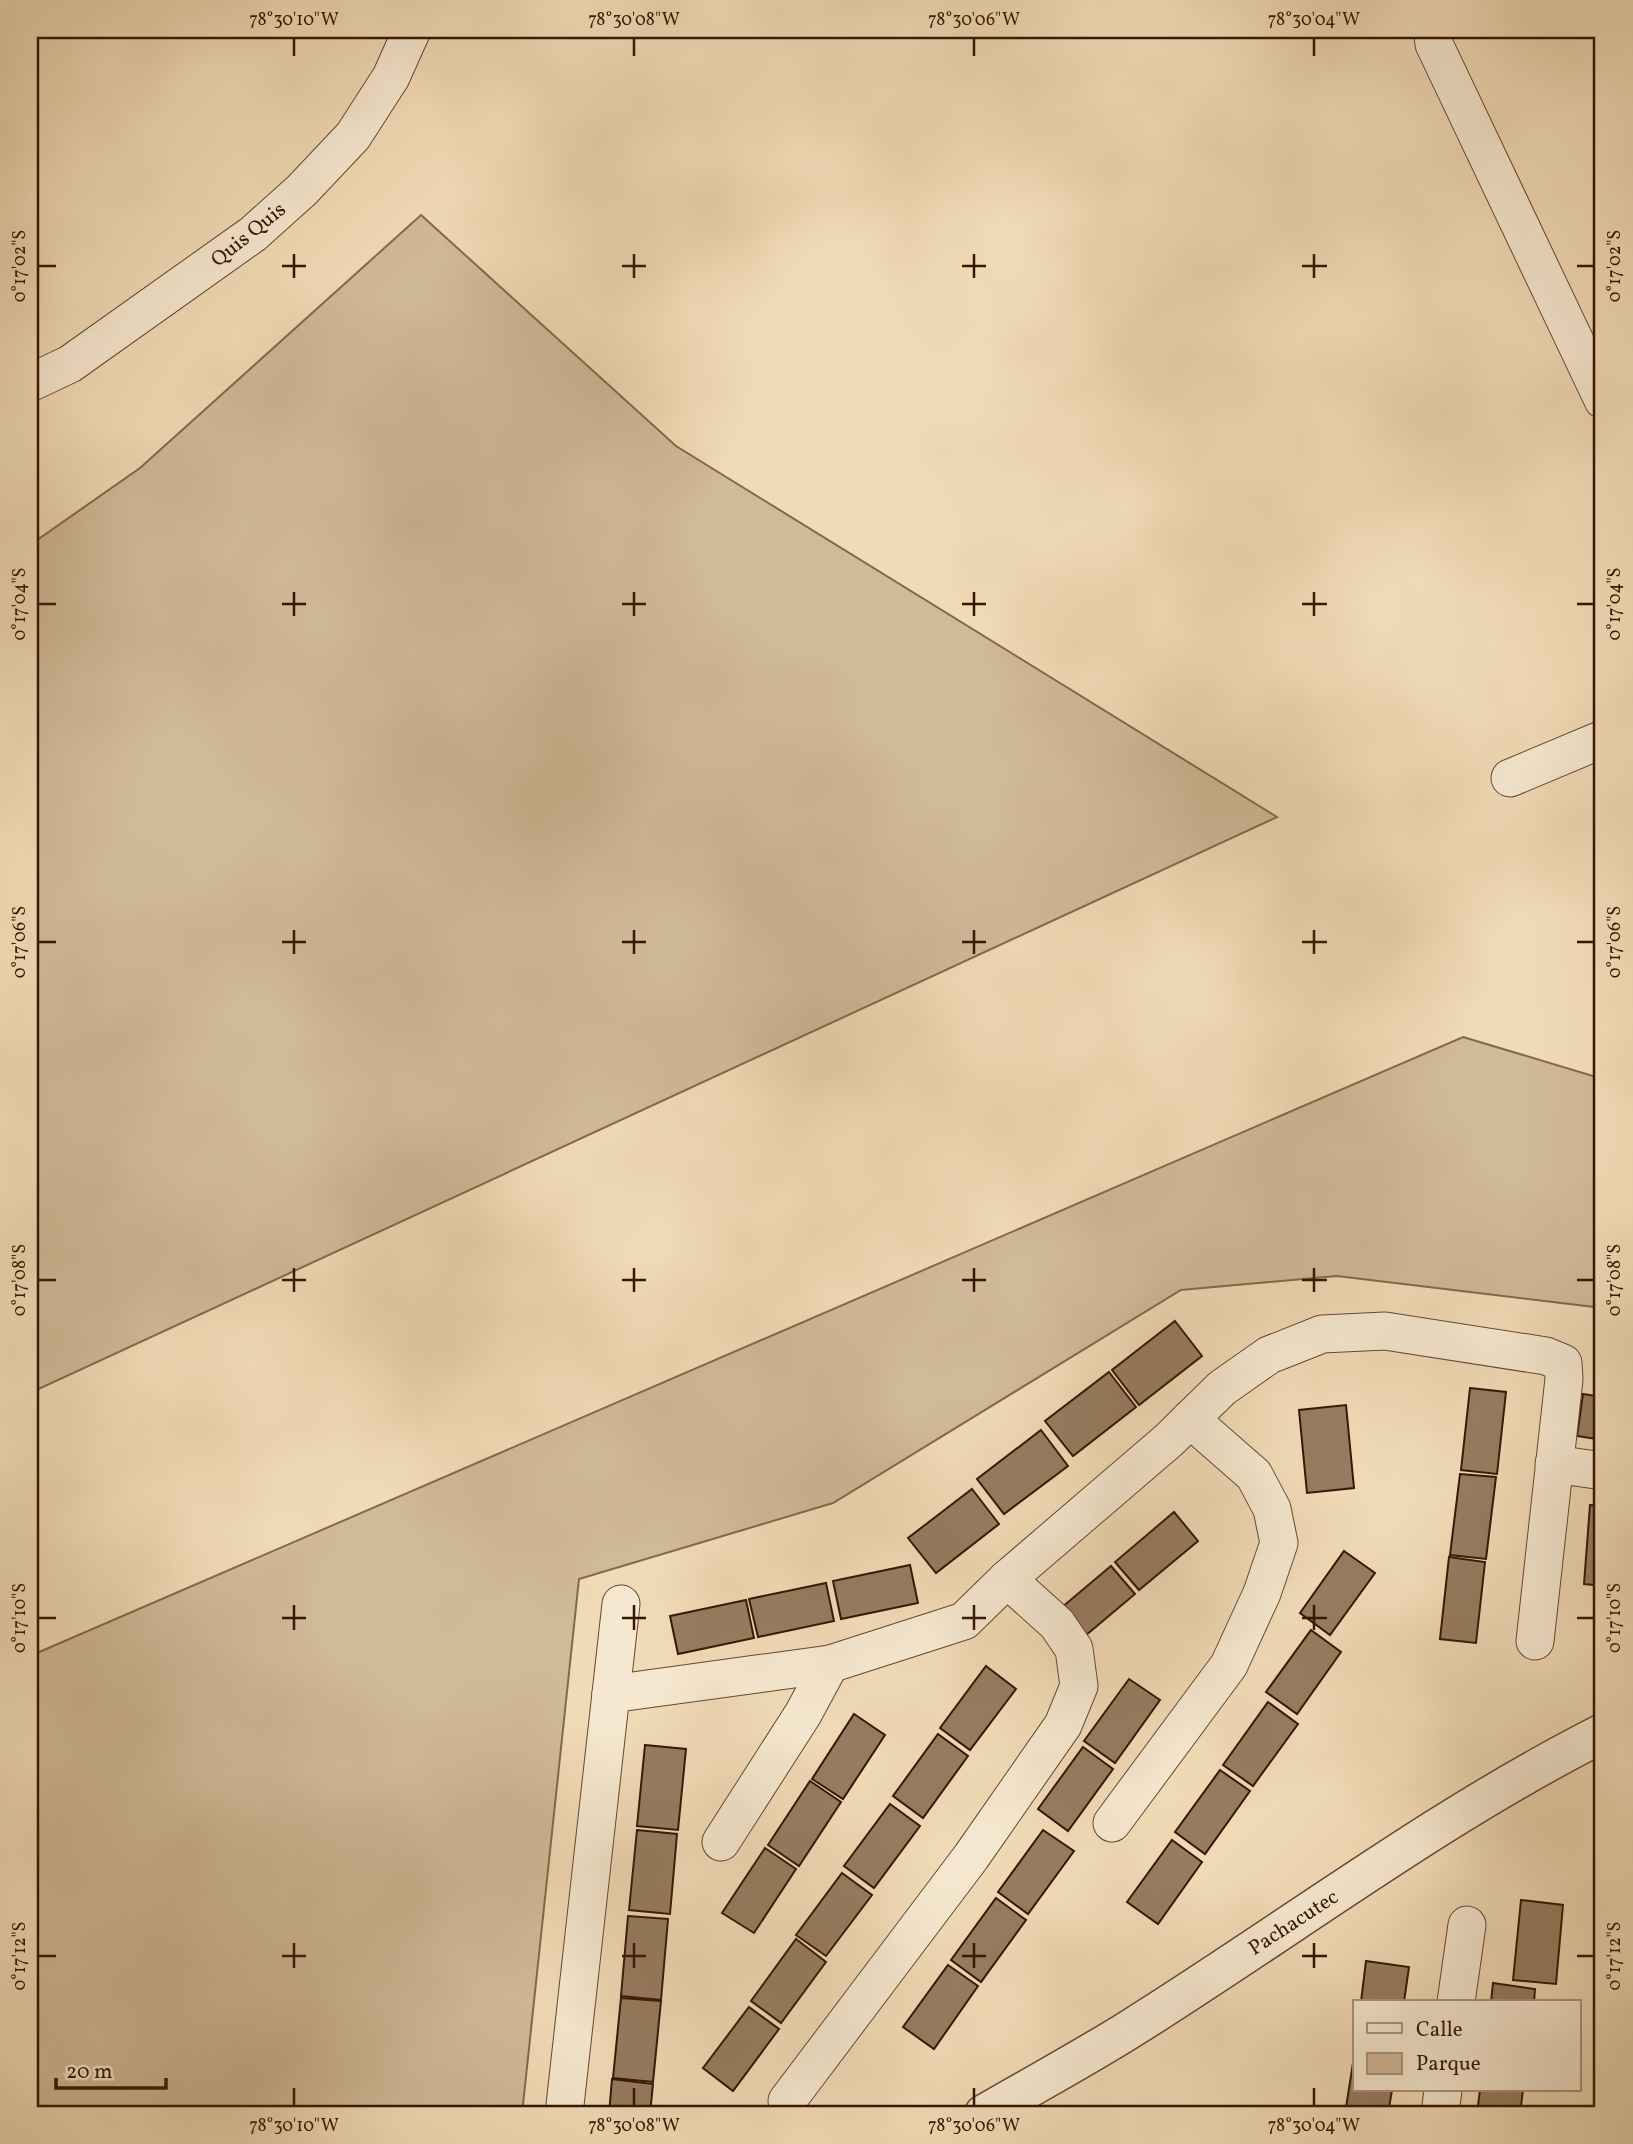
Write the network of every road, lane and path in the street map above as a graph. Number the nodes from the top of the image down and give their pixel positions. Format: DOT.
graph roads {
  1 [pos="412,30"];
  2 [pos="1432,30"];
  3 [pos="30,383"];
  4 [pos="1603,400"];
  5 [pos="1603,739"];
  6 [pos="1510,778"];
  7 [pos="1189,1419"];
  8 [pos="1554,1464"];
  9 [pos="1603,1471"];
  10 [pos="1007,1579"];
  11 [pos="621,1604"];
  12 [pos="1535,1641"];
  13 [pos="830,1664"];
  14 [pos="611,1694"];
  15 [pos="1603,1733"];
  16 [pos="1112,1823"];
  17 [pos="721,1842"];
  18 [pos="1467,1925"];
  19 [pos="1456,2000"];
  20 [pos="1443,2092"];
  21 [pos="787,2101"];
  22 [pos="564,2114"];
  23 [pos="984,2114"];
  24 [pos="1440,2114"];
  1 -- 3 [label="street, Quis Quis"];
  2 -- 4 [label="street"];
  5 -- 6 [label="street"];
  7 -- 8 [label="street"];
  7 -- 10 [label="street"];
  7 -- 16 [label="street"];
  8 -- 9 [label="street"];
  8 -- 12 [label="street"];
  10 -- 13 [label="street"];
  10 -- 21 [label="street"];
  11 -- 14 [label="street"];
  13 -- 14 [label="street"];
  13 -- 17 [label="street"];
  14 -- 22 [label="street"];
  15 -- 23 [label="street, Pachacutec"];
  18 -- 19 [label="street"];
  20 -- 24 [label="street"];
}
